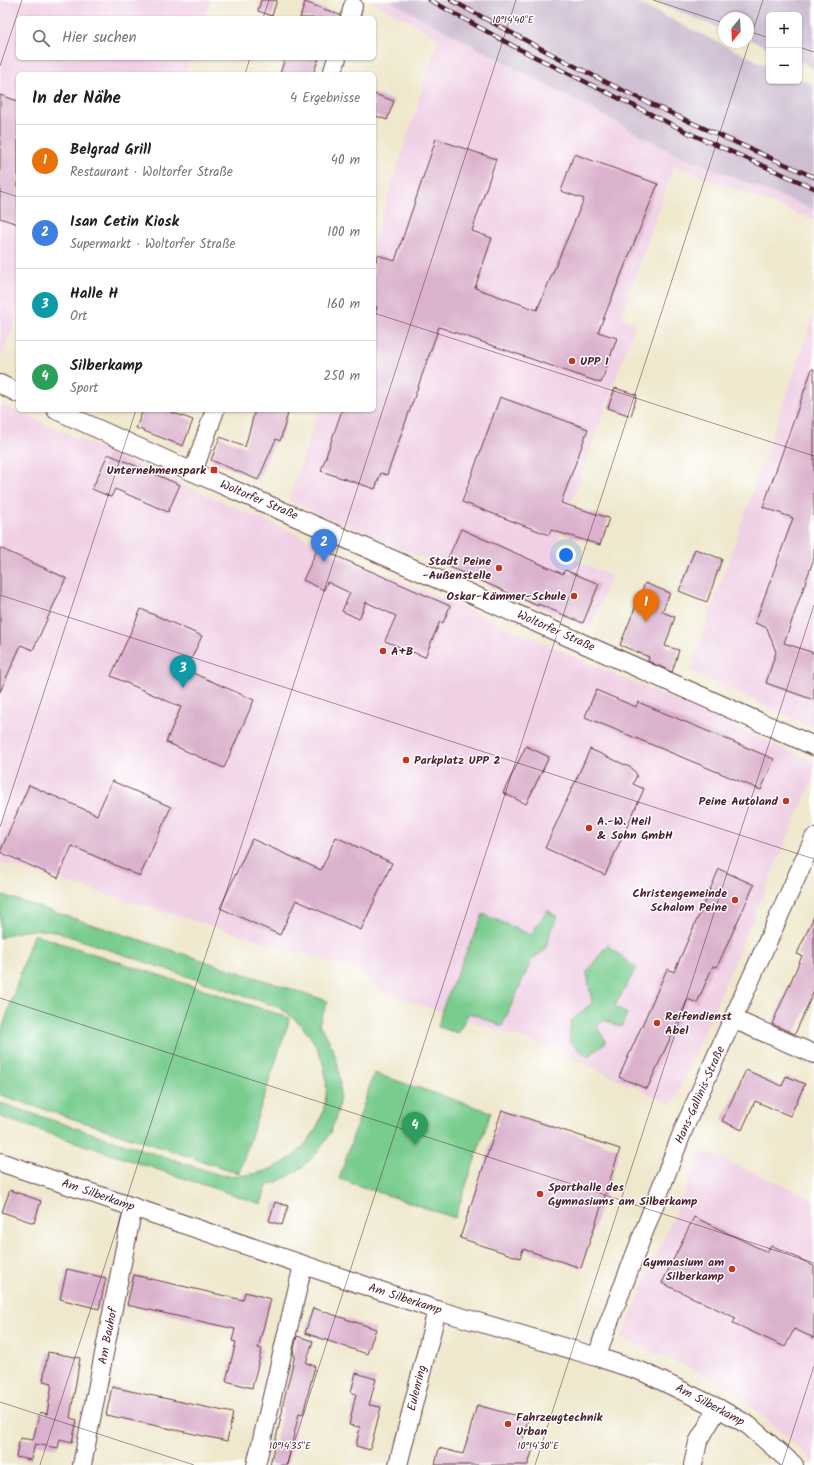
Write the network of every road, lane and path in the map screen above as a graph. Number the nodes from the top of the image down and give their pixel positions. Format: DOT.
graph roads {
  1 [pos="336,60"];
  2 [pos="333,72"];
  3 [pos="0,384"];
  4 [pos="16,392"];
  5 [pos="60,412"];
  6 [pos="213,412"];
  7 [pos="193,472"];
  8 [pos="814,746"];
  9 [pos="812,848"];
  10 [pos="733,1019"];
  11 [pos="814,1054"];
  12 [pos="0,1162"];
  13 [pos="133,1207"];
  14 [pos="303,1265"];
  15 [pos="437,1310"];
  16 [pos="598,1357"];
  17 [pos="718,1408"];
  18 [pos="82,1465"];
  19 [pos="256,1465"];
  20 [pos="398,1465"];
  21 [pos="693,1465"];
  22 [pos="794,1465"];
  1 -- 2 [label="street"];
  3 -- 4 [label="street"];
  5 -- 7 [label="street, Woltorfer Straße"];
  6 -- 7 [label="street"];
  7 -- 8 [label="street, Woltorfer Straße"];
  9 -- 10 [label="street, Hans-Gallinis-Straße"];
  10 -- 11 [label="street"];
  10 -- 16 [label="street, Hans-Gallinis-Straße"];
  12 -- 13 [label="street, Am Silberkamp"];
  13 -- 14 [label="street, Am Silberkamp"];
  13 -- 18 [label="street, Am Bauhof"];
  14 -- 15 [label="street, Am Silberkamp"];
  14 -- 19 [label="street"];
  15 -- 16 [label="street, Am Silberkamp"];
  15 -- 20 [label="street, Eulenring"];
  16 -- 17 [label="street, Am Silberkamp"];
  17 -- 21 [label="street"];
  17 -- 22 [label="street, Am Silberkamp"];
}
